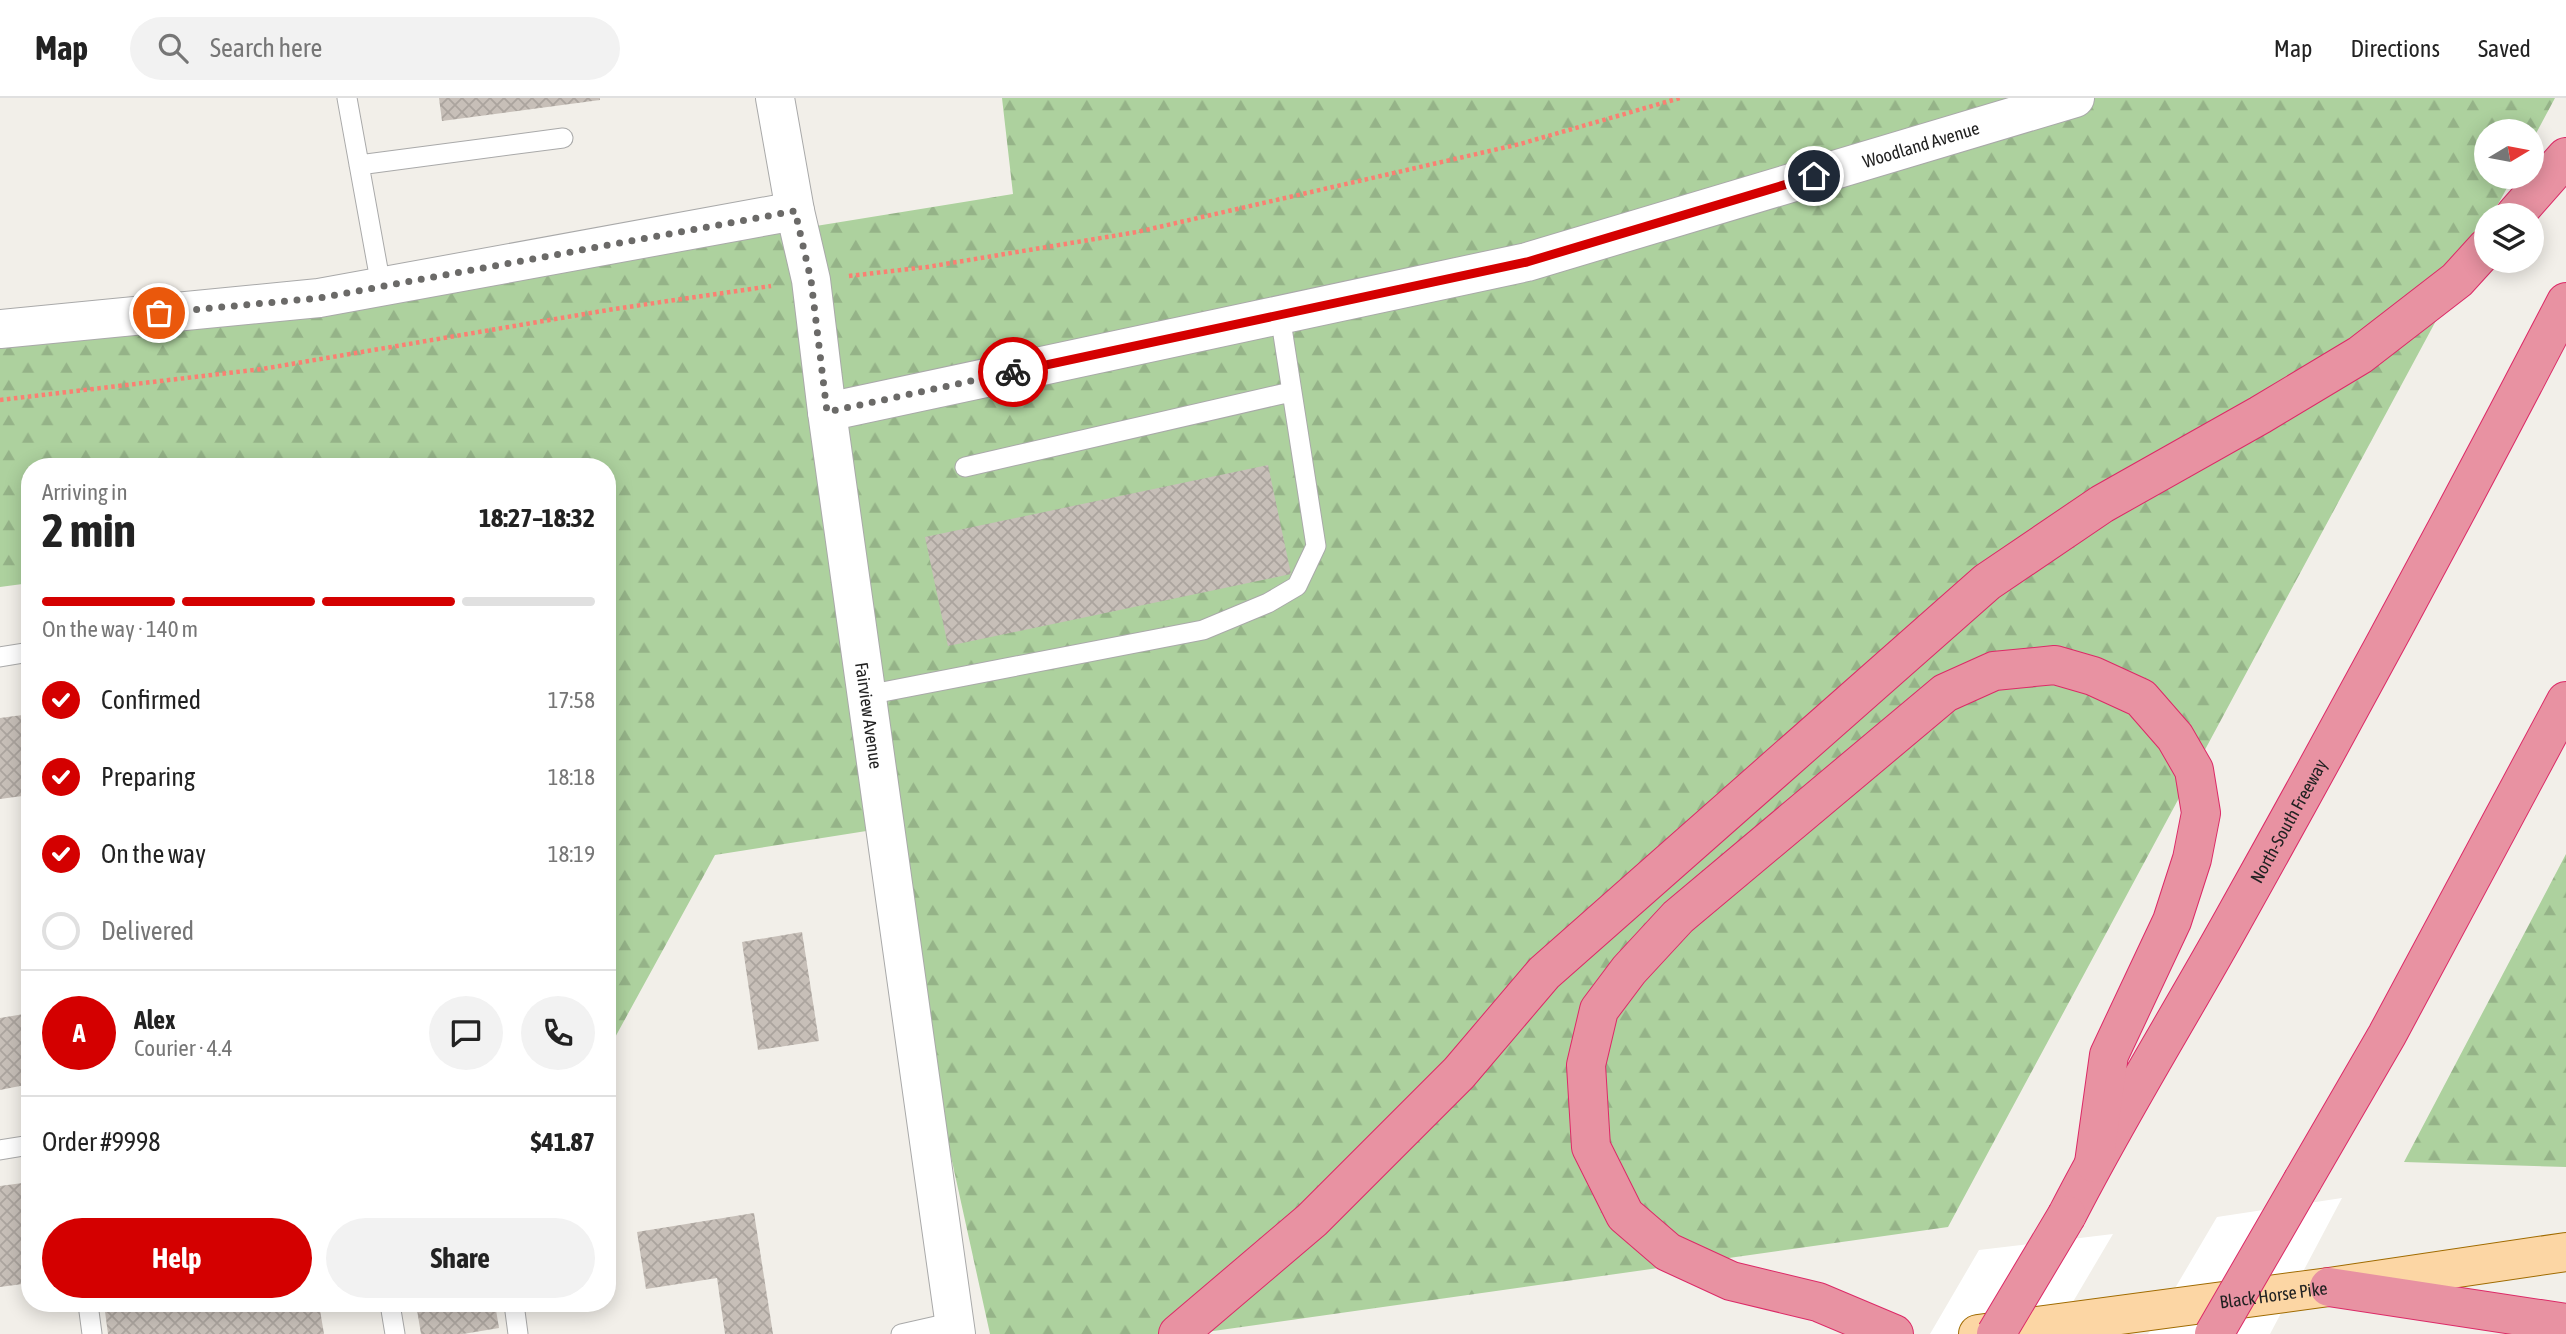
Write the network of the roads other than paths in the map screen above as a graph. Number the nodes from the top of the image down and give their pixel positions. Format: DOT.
graph roads {
  1 [pos="347,98"];
  2 [pos="775,98"];
  3 [pos="2075,98"];
  4 [pos="564,138"];
  5 [pos="2566,157"];
  6 [pos="359,165"];
  7 [pos="2526,203"];
  8 [pos="795,211"];
  9 [pos="2474,261"];
  10 [pos="381,286"];
  11 [pos="2566,302"];
  12 [pos="1280,315"];
  13 [pos="0,329"];
  14 [pos="1291,392"];
  15 [pos="827,412"];
  16 [pos="965,467"];
  17 [pos="21,654"];
  18 [pos="0,657"];
  19 [pos="867,695"];
  20 [pos="2566,701"];
  21 [pos="21,1146"];
  22 [pos="0,1150"];
  23 [pos="2094,1163"];
  24 [pos="2566,1252"];
  25 [pos="2329,1287"];
  26 [pos="89,1312"];
  27 [pos="391,1312"];
  28 [pos="515,1312"];
  29 [pos="2566,1323"];
  30 [pos="955,1328"];
  31 [pos="92,1334"];
  32 [pos="395,1334"];
  33 [pos="518,1334"];
  34 [pos="901,1334"];
  35 [pos="1178,1334"];
  36 [pos="1894,1334"];
  37 [pos="1978,1334"];
  38 [pos="1996,1334"];
  39 [pos="2214,1334"];
  1 -- 6 [label="lane"];
  2 -- 8 [label="street, Fairview Avenue"];
  3 -- 12 [label="street, Woodland Avenue"];
  4 -- 6 [label="lane"];
  5 -- 7 [label="highway"];
  6 -- 10 [label="lane"];
  8 -- 10 [label="street"];
  8 -- 15 [label="street, Fairview Avenue"];
  9 -- 35 [label="highway"];
  10 -- 13 [label="street"];
  11 -- 23 [label="highway, North-South Freeway"];
  12 -- 14 [label="lane"];
  12 -- 15 [label="street, Woodland Avenue"];
  14 -- 16 [label="lane"];
  14 -- 19 [label="lane"];
  15 -- 19 [label="street, Fairview Avenue"];
  17 -- 18 [label="lane"];
  19 -- 30 [label="street, Fairview Avenue"];
  20 -- 39 [label="highway, bridge"];
  21 -- 22 [label="lane"];
  23 -- 36 [label="highway"];
  23 -- 38 [label="highway, North-South Freeway, bridge"];
  24 -- 25 [label="main road, Black Horse Pike"];
  25 -- 29 [label="highway"];
  25 -- 37 [label="main road, Black Horse Pike"];
  26 -- 31 [label="lane"];
  27 -- 32 [label="lane"];
  28 -- 33 [label="lane"];
  30 -- 34 [label="lane"];
}
